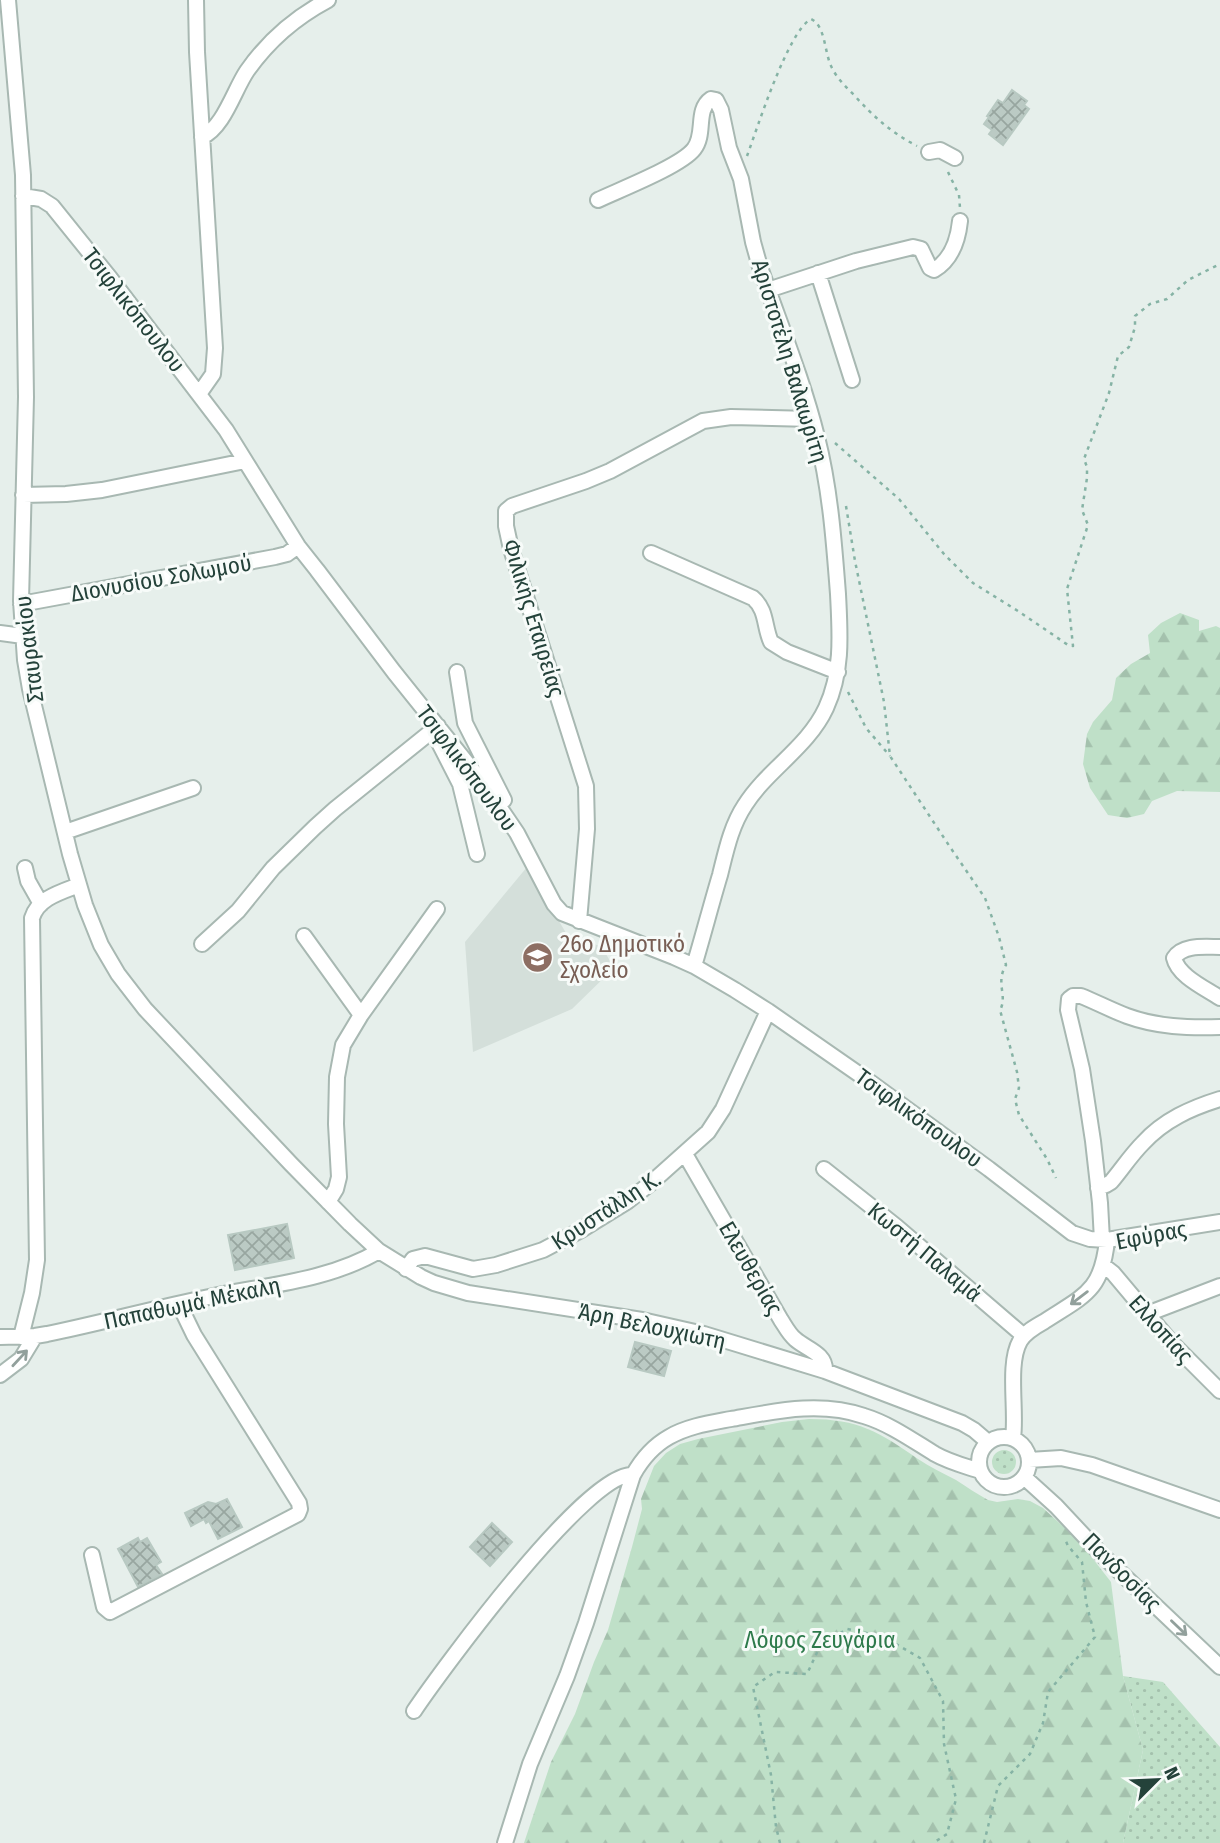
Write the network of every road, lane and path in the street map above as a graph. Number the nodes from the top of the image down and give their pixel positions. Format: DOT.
graph roads {
  1 [pos="8,0"];
  2 [pos="196,0"];
  3 [pos="328,0"];
  4 [pos="202,137"];
  5 [pos="929,152"];
  6 [pos="956,158"];
  7 [pos="738,170"];
  8 [pos="23,196"];
  9 [pos="597,200"];
  10 [pos="960,221"];
  11 [pos="1220,264"];
  12 [pos="818,273"];
  13 [pos="768,290"];
  14 [pos="852,380"];
  15 [pos="199,394"];
  16 [pos="812,419"];
  17 [pos="818,440"];
  18 [pos="245,461"];
  19 [pos="23,495"];
  20 [pos="846,506"];
  21 [pos="299,546"];
  22 [pos="651,553"];
  23 [pos="21,604"];
  24 [pos="0,633"];
  25 [pos="23,636"];
  26 [pos="457,672"];
  27 [pos="838,673"];
  28 [pos="438,726"];
  29 [pos="890,756"];
  30 [pos="193,788"];
  31 [pos="511,823"];
  32 [pos="65,832"];
  33 [pos="477,854"];
  34 [pos="25,868"];
  35 [pos="79,885"];
  36 [pos="41,904"];
  37 [pos="436,909"];
  38 [pos="579,921"];
  39 [pos="304,936"];
  40 [pos="202,944"];
  41 [pos="1220,947"];
  42 [pos="694,966"];
  43 [pos="1220,998"];
  44 [pos="768,1011"];
  45 [pos="361,1015"];
  46 [pos="1220,1027"];
  47 [pos="1220,1099"];
  48 [pos="685,1154"];
  49 [pos="824,1169"];
  50 [pos="1056,1178"];
  51 [pos="1098,1188"];
  52 [pos="328,1202"];
  53 [pos="1220,1222"];
  54 [pos="1104,1240"];
  55 [pos="379,1251"];
  56 [pos="1104,1266"];
  57 [pos="407,1269"];
  58 [pos="1220,1286"];
  59 [pos="179,1304"];
  60 [pos="1147,1314"];
  61 [pos="1024,1336"];
  62 [pos="0,1337"];
  63 [pos="28,1337"];
  64 [pos="825,1371"];
  65 [pos="0,1375"];
  66 [pos="1220,1391"];
  67 [pos="1013,1438"];
  68 [pos="988,1442"];
  69 [pos="1030,1460"];
  70 [pos="980,1471"];
  71 [pos="633,1475"];
  72 [pos="1024,1478"];
  73 [pos="1220,1510"];
  74 [pos="1062,1534"];
  75 [pos="92,1555"];
  76 [pos="1220,1667"];
  77 [pos="414,1711"];
  78 [pos="505,1843"];
  79 [pos="780,1843"];
  80 [pos="933,1843"];
  81 [pos="984,1843"];
  1 -- 8 [label="street, Σταυρακίου"];
  2 -- 4 [label="street"];
  3 -- 4 [label="street"];
  4 -- 15 [label="street"];
  5 -- 6 [label="street"];
  5 -- 7 [label="path"];
  5 -- 10 [label="path"];
  7 -- 9 [label="street, Αριστοτέλη Βαλαωρίτη"];
  7 -- 13 [label="street, Αριστοτέλη Βαλαωρίτη"];
  8 -- 15 [label="street, Τσιφλικόπουλου"];
  8 -- 19 [label="street, Σταυρακίου"];
  10 -- 12 [label="street"];
  11 -- 17 [label="path"];
  12 -- 13 [label="street"];
  12 -- 14 [label="street"];
  13 -- 16 [label="street, Αριστοτέλη Βαλαωρίτη"];
  15 -- 18 [label="street, Τσιφλικόπουλου"];
  16 -- 17 [label="street, Αριστοτέλη Βαλαωρίτη"];
  16 -- 38 [label="street, Φιλικής Εταιρείας"];
  17 -- 27 [label="street, Αριστοτέλη Βαλαωρίτη"];
  18 -- 19 [label="street"];
  18 -- 21 [label="street, Τσιφλικόπουλου"];
  19 -- 23 [label="street, Σταυρακίου"];
  20 -- 29 [label="path"];
  21 -- 23 [label="street, Διονυσίου Σολωμού"];
  21 -- 28 [label="street, Τσιφλικόπουλου"];
  22 -- 27 [label="street"];
  23 -- 25 [label="street, Σταυρακίου"];
  24 -- 25 [label="street"];
  25 -- 32 [label="street, Σταυρακίου"];
  26 -- 31 [label="street"];
  27 -- 29 [label="path"];
  27 -- 42 [label="street, Αριστοτέλη Βαλαωρίτη"];
  28 -- 31 [label="street, Τσιφλικόπουλου"];
  28 -- 33 [label="street"];
  28 -- 40 [label="street"];
  29 -- 50 [label="path"];
  30 -- 32 [label="street"];
  31 -- 38 [label="street, Τσιφλικόπουλου"];
  32 -- 35 [label="street, Σταυρακίου"];
  34 -- 36 [label="street"];
  35 -- 36 [label="street"];
  35 -- 52 [label="street, Σταυρακίου"];
  36 -- 63 [label="street"];
  37 -- 45 [label="street"];
  38 -- 42 [label="street, Τσιφλικόπουλου"];
  39 -- 45 [label="street"];
  41 -- 43 [label="street"];
  42 -- 44 [label="street, Τσιφλικόπουλου"];
  44 -- 48 [label="street, Κρυστάλλη Κ."];
  44 -- 54 [label="street, Τσιφλικόπουλου"];
  45 -- 52 [label="street"];
  46 -- 51 [label="street"];
  47 -- 51 [label="street"];
  48 -- 57 [label="street, Κρυστάλλη Κ."];
  48 -- 64 [label="street, Ελευθερίας"];
  49 -- 61 [label="street, Κωστή Παλαμά"];
  51 -- 54 [label="street"];
  52 -- 55 [label="street, Άρη Βελουχιώτη"];
  53 -- 54 [label="street, Εφύρας"];
  54 -- 56 [label="street, Εφύρας"];
  55 -- 57 [label="street, Άρη Βελουχιώτη"];
  55 -- 59 [label="street, Παπαθωμά Μέκαλη"];
  56 -- 60 [label="street, Ελλοπίας"];
  56 -- 61 [label="street, Εφύρας, one-way"];
  57 -- 64 [label="street, Άρη Βελουχιώτη"];
  58 -- 60 [label="street"];
  59 -- 63 [label="street, Παπαθωμά Μέκαλη"];
  59 -- 75 [label="street"];
  60 -- 66 [label="street, Ελλοπίας"];
  61 -- 67 [label="street"];
  62 -- 63 [label="street, Παπαθωμά Μέκαλη"];
  65 -- 63 [label="street, one-way"];
  64 -- 68 [label="street, Άρη Βελουχιώτη"];
  67 -- 68 [label="street"];
  67 -- 69 [label="street"];
  68 -- 70 [label="street"];
  69 -- 72 [label="street"];
  69 -- 73 [label="street"];
  70 -- 71 [label="street"];
  70 -- 72 [label="street"];
  71 -- 77 [label="street"];
  71 -- 78 [label="street"];
  72 -- 76 [label="street, Πανδοσίας, one-way"];
  74 -- 81 [label="path"];
  79 -- 80 [label="path"];
}
